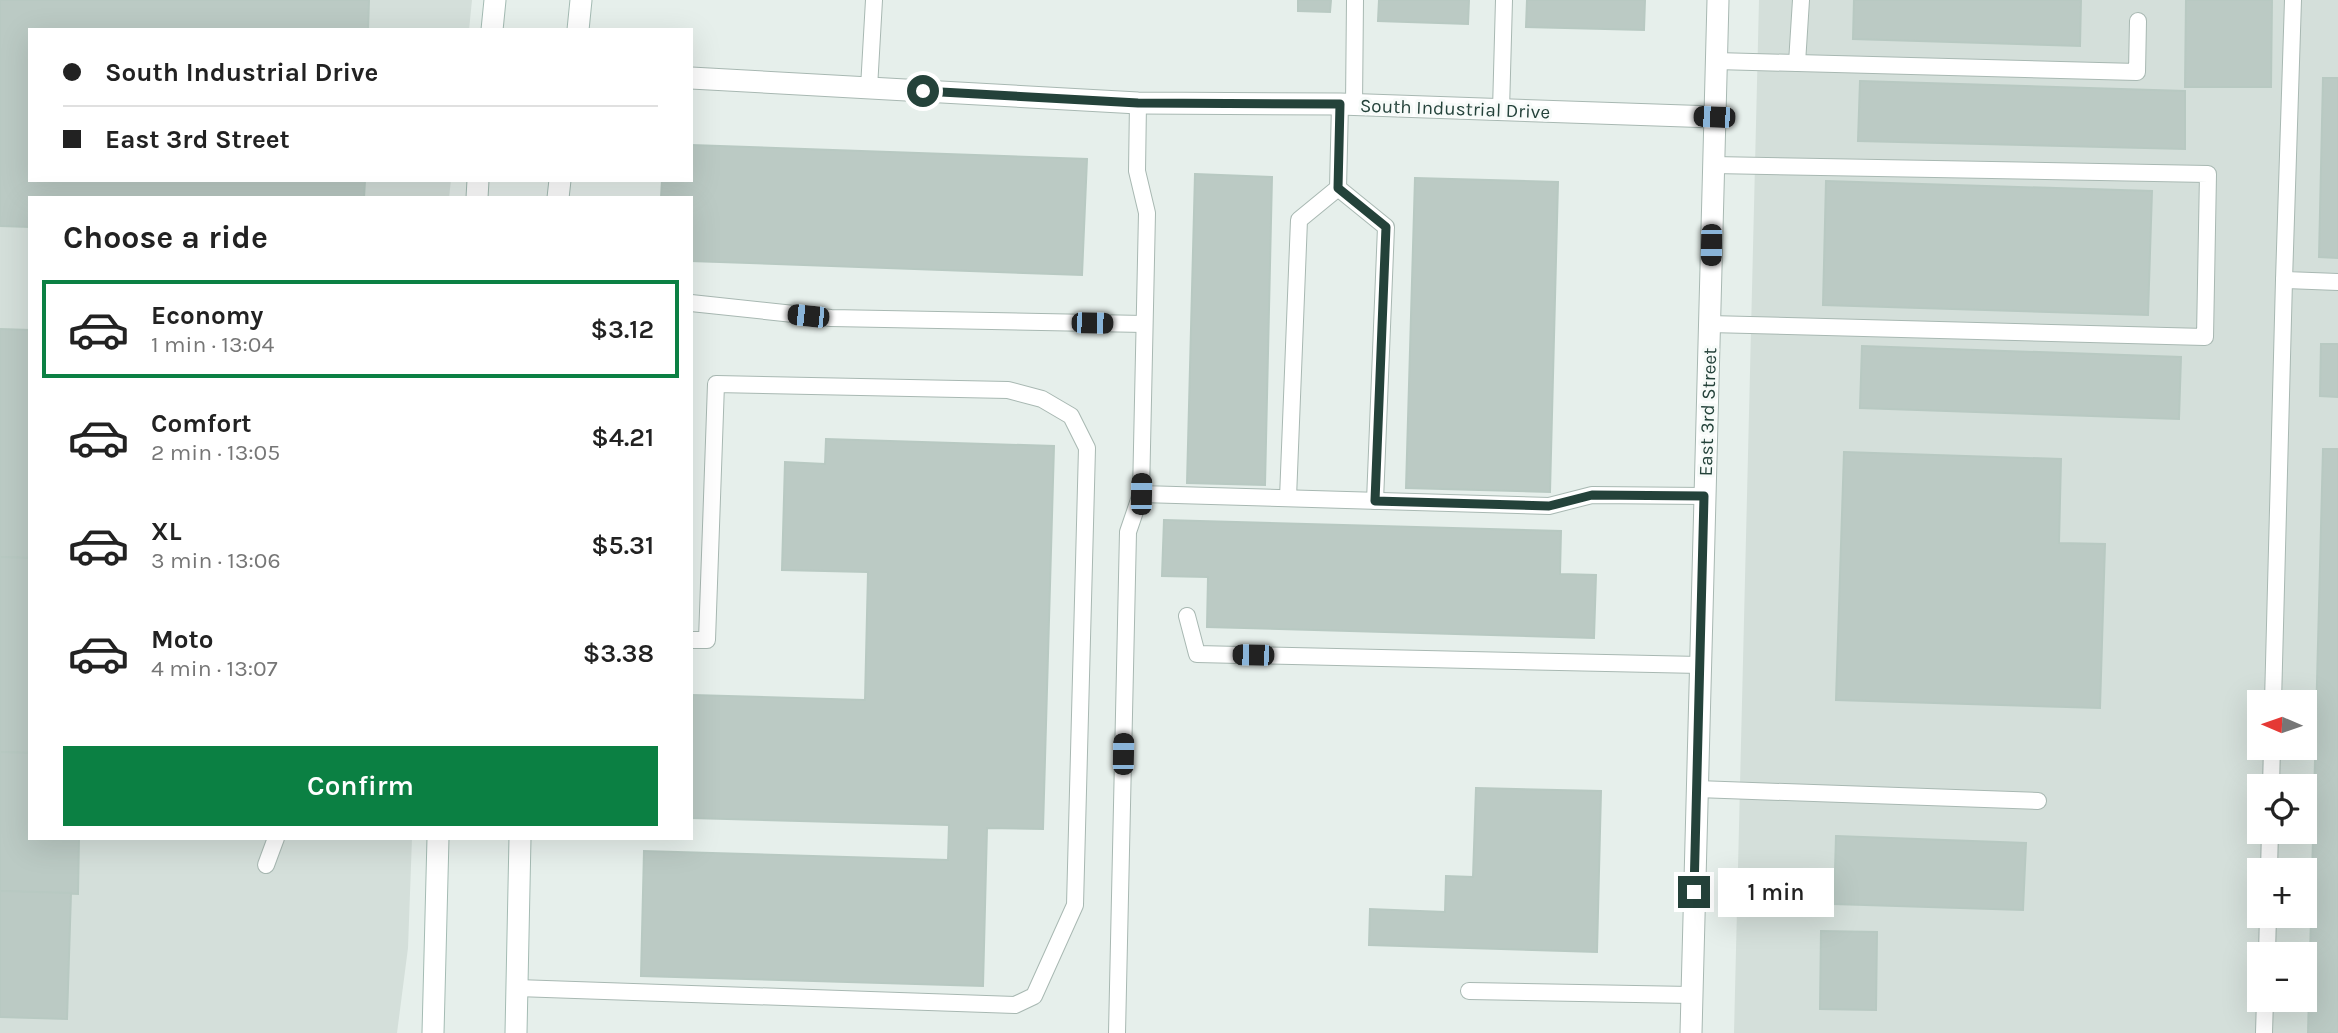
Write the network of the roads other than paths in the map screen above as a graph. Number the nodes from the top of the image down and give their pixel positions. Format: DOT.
graph roads {
  1 [pos="495,0"];
  2 [pos="580,0"];
  3 [pos="874,0"];
  4 [pos="1355,0"];
  5 [pos="1504,0"];
  6 [pos="1718,0"];
  7 [pos="1801,0"];
  8 [pos="2293,0"];
  9 [pos="2138,21"];
  10 [pos="492,28"];
  11 [pos="578,28"];
  12 [pos="1716,61"];
  13 [pos="1797,63"];
  14 [pos="693,78"];
  15 [pos="869,88"];
  16 [pos="1138,103"];
  17 [pos="1347,104"];
  18 [pos="1501,110"];
  19 [pos="1714,117"];
  20 [pos="1713,165"];
  21 [pos="1338,188"];
  22 [pos="2284,280"];
  23 [pos="2338,282"];
  24 [pos="693,303"];
  25 [pos="1144,324"];
  26 [pos="1709,324"];
  27 [pos="1141,494"];
  28 [pos="1704,496"];
  29 [pos="1288,498"];
  30 [pos="1375,501"];
  31 [pos="1187,617"];
  32 [pos="693,640"];
  33 [pos="1700,665"];
  34 [pos="2273,690"];
  35 [pos="1697,789"];
  36 [pos="2038,801"];
  37 [pos="275,840"];
  38 [pos="438,840"];
  39 [pos="520,840"];
  40 [pos="266,865"];
  41 [pos="517,988"];
  42 [pos="1469,991"];
  43 [pos="1692,995"];
  44 [pos="2265,1012"];
  45 [pos="433,1033"];
  46 [pos="516,1033"];
  47 [pos="1117,1033"];
  48 [pos="1690,1033"];
  49 [pos="2264,1033"];
  1 -- 10 [label="street"];
  2 -- 11 [label="street"];
  3 -- 15 [label="lane"];
  4 -- 17 [label="lane"];
  5 -- 18 [label="lane"];
  6 -- 12 [label="street, East 3rd Street"];
  7 -- 13 [label="lane"];
  8 -- 22 [label="lane"];
  9 -- 13 [label="lane"];
  12 -- 13 [label="lane"];
  12 -- 19 [label="street, East 3rd Street"];
  14 -- 15 [label="street, South Industrial Drive"];
  15 -- 16 [label="street, South Industrial Drive"];
  16 -- 17 [label="street, South Industrial Drive"];
  16 -- 25 [label="lane"];
  17 -- 18 [label="street, South Industrial Drive"];
  17 -- 21 [label="lane"];
  18 -- 19 [label="street, South Industrial Drive"];
  19 -- 20 [label="street, East 3rd Street"];
  20 -- 26 [label="street, East 3rd Street"];
  20 -- 26 [label="lane"];
  21 -- 29 [label="lane"];
  21 -- 30 [label="lane"];
  22 -- 23 [label="lane"];
  22 -- 34 [label="lane"];
  24 -- 25 [label="lane"];
  25 -- 27 [label="lane"];
  26 -- 28 [label="street, East 3rd Street"];
  27 -- 29 [label="lane"];
  27 -- 47 [label="lane"];
  28 -- 30 [label="lane"];
  28 -- 33 [label="street, East 3rd Street"];
  29 -- 30 [label="lane"];
  31 -- 33 [label="lane"];
  32 -- 41 [label="lane"];
  33 -- 35 [label="street, East 3rd Street"];
  35 -- 36 [label="lane"];
  35 -- 43 [label="street, East 3rd Street"];
  37 -- 40 [label="lane"];
  38 -- 45 [label="street"];
  39 -- 41 [label="street"];
  41 -- 46 [label="street"];
  42 -- 43 [label="lane"];
  43 -- 48 [label="street, East 3rd Street"];
  44 -- 49 [label="lane"];
}
